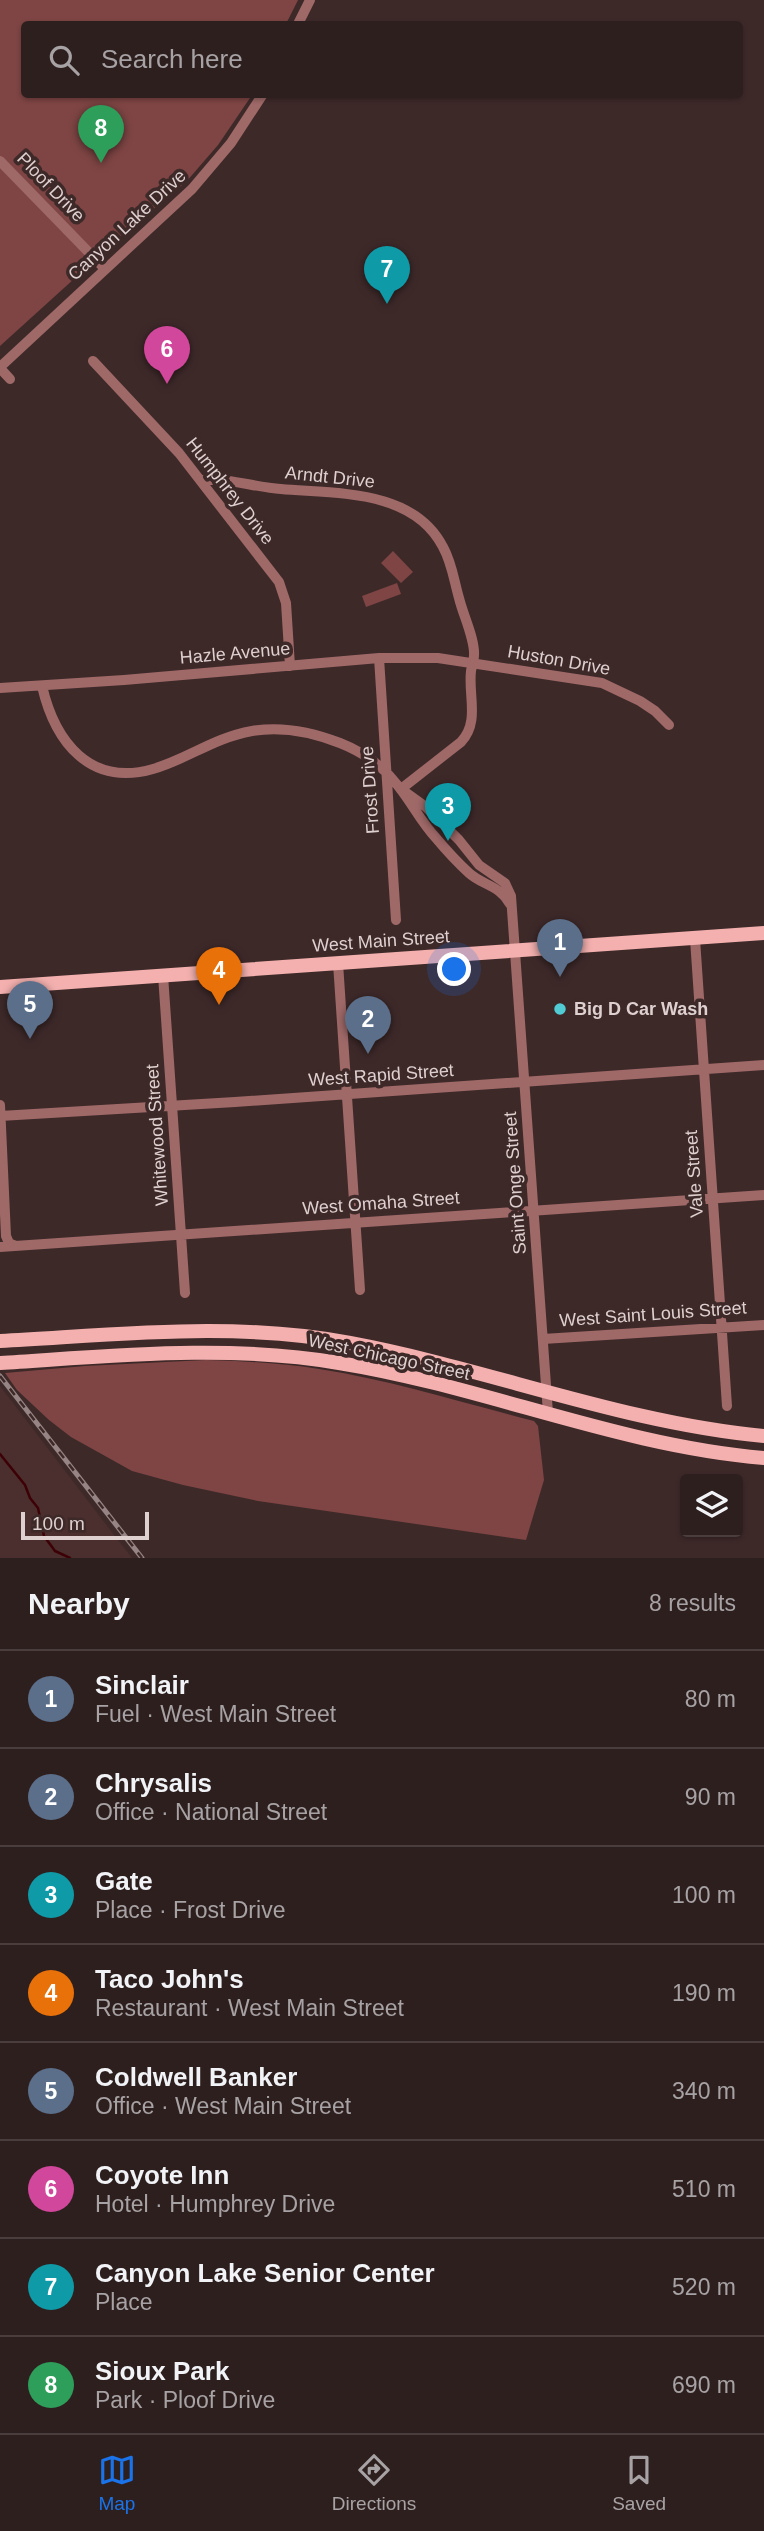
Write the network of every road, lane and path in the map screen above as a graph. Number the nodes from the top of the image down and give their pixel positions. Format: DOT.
graph roads {
  1 [pos="310,0"];
  2 [pos="300,21"];
  3 [pos="260,98"];
  4 [pos="0,161"];
  5 [pos="105,269"];
  6 [pos="93,361"];
  7 [pos="0,367"];
  8 [pos="10,379"];
  9 [pos="201,480"];
  10 [pos="379,658"];
  11 [pos="472,663"];
  12 [pos="290,666"];
  13 [pos="42,686"];
  14 [pos="0,688"];
  15 [pos="669,725"];
  16 [pos="387,774"];
  17 [pos="401,789"];
  18 [pos="397,920"];
  19 [pos="764,933"];
  20 [pos="695,939"];
  21 [pos="516,951"];
  22 [pos="338,963"];
  23 [pos="163,975"];
  24 [pos="0,987"];
  25 [pos="764,1065"];
  26 [pos="704,1070"];
  27 [pos="526,1082"];
  28 [pos="347,1095"];
  29 [pos="0,1105"];
  30 [pos="172,1107"];
  31 [pos="0,1116"];
  32 [pos="764,1195"];
  33 [pos="713,1198"];
  34 [pos="535,1210"];
  35 [pos="355,1222"];
  36 [pos="182,1234"];
  37 [pos="16,1246"];
  38 [pos="0,1247"];
  39 [pos="360,1290"];
  40 [pos="186,1293"];
  41 [pos="764,1325"];
  42 [pos="722,1327"];
  43 [pos="543,1339"];
  44 [pos="0,1341"];
  45 [pos="0,1363"];
  46 [pos="401,1375"];
  47 [pos="547,1391"];
  48 [pos="727,1406"];
  49 [pos="548,1413"];
  50 [pos="705,1430"];
  51 [pos="764,1436"];
  52 [pos="764,1458"];
  1 -- 2 [label="street"];
  3 -- 5 [label="street, Canyon Lake Drive"];
  4 -- 5 [label="street, Ploof Drive"];
  5 -- 7 [label="street, Canyon Lake Drive"];
  6 -- 9 [label="street, Humphrey Drive"];
  7 -- 8 [label="street"];
  9 -- 11 [label="street, Arndt Drive"];
  9 -- 12 [label="street, Humphrey Drive"];
  10 -- 11 [label="street, Hazle Avenue"];
  10 -- 12 [label="street, Hazle Avenue"];
  10 -- 16 [label="street, Frost Drive"];
  11 -- 15 [label="street, Huston Drive"];
  11 -- 17 [label="street, Arndt Drive"];
  12 -- 13 [label="street, Hazle Avenue"];
  13 -- 14 [label="street, Hazle Avenue"];
  13 -- 16 [label="street"];
  16 -- 17 [label="street"];
  16 -- 18 [label="street, Frost Drive"];
  17 -- 21 [label="street, Saint Onge Street"];
  19 -- 20 [label="main road, West Main Street"];
  20 -- 21 [label="main road, West Main Street"];
  20 -- 26 [label="street, Vale Street"];
  21 -- 22 [label="main road, West Main Street"];
  21 -- 27 [label="street, Saint Onge Street"];
  22 -- 23 [label="main road, West Main Street"];
  22 -- 28 [label="street"];
  23 -- 24 [label="main road, West Main Street"];
  23 -- 30 [label="street, Whitewood Street"];
  25 -- 26 [label="street, West Rapid Street"];
  26 -- 27 [label="street, West Rapid Street"];
  26 -- 33 [label="street, Vale Street"];
  27 -- 28 [label="street, West Rapid Street"];
  27 -- 34 [label="street, Saint Onge Street"];
  28 -- 30 [label="street, West Rapid Street"];
  28 -- 35 [label="street"];
  29 -- 31 [label="street"];
  30 -- 31 [label="street, West Rapid Street"];
  30 -- 36 [label="street, Whitewood Street"];
  31 -- 37 [label="street"];
  32 -- 33 [label="street, West Omaha Street"];
  33 -- 34 [label="street, West Omaha Street"];
  33 -- 42 [label="street, Vale Street"];
  34 -- 35 [label="street, West Omaha Street"];
  34 -- 43 [label="street, Saint Onge Street"];
  35 -- 36 [label="street, West Omaha Street"];
  35 -- 39 [label="street"];
  36 -- 37 [label="street, West Omaha Street"];
  36 -- 40 [label="street, Whitewood Street"];
  37 -- 38 [label="street, West Omaha Street"];
  41 -- 42 [label="street, West Saint Louis Street"];
  42 -- 43 [label="street, West Saint Louis Street"];
  42 -- 48 [label="street, Vale Street"];
  43 -- 47 [label="street, Saint Onge Street"];
  44 -- 47 [label="main road, West Chicago Street"];
  45 -- 46 [label="main road, West Chicago Street"];
  46 -- 47 [label="main road"];
  46 -- 49 [label="main road, West Chicago Street"];
  47 -- 49 [label="street, Saint Onge Street"];
  47 -- 50 [label="main road, West Chicago Street"];
  49 -- 50 [label="main road"];
  49 -- 52 [label="main road, West Chicago Street"];
  50 -- 51 [label="main road, West Chicago Street"];
}
